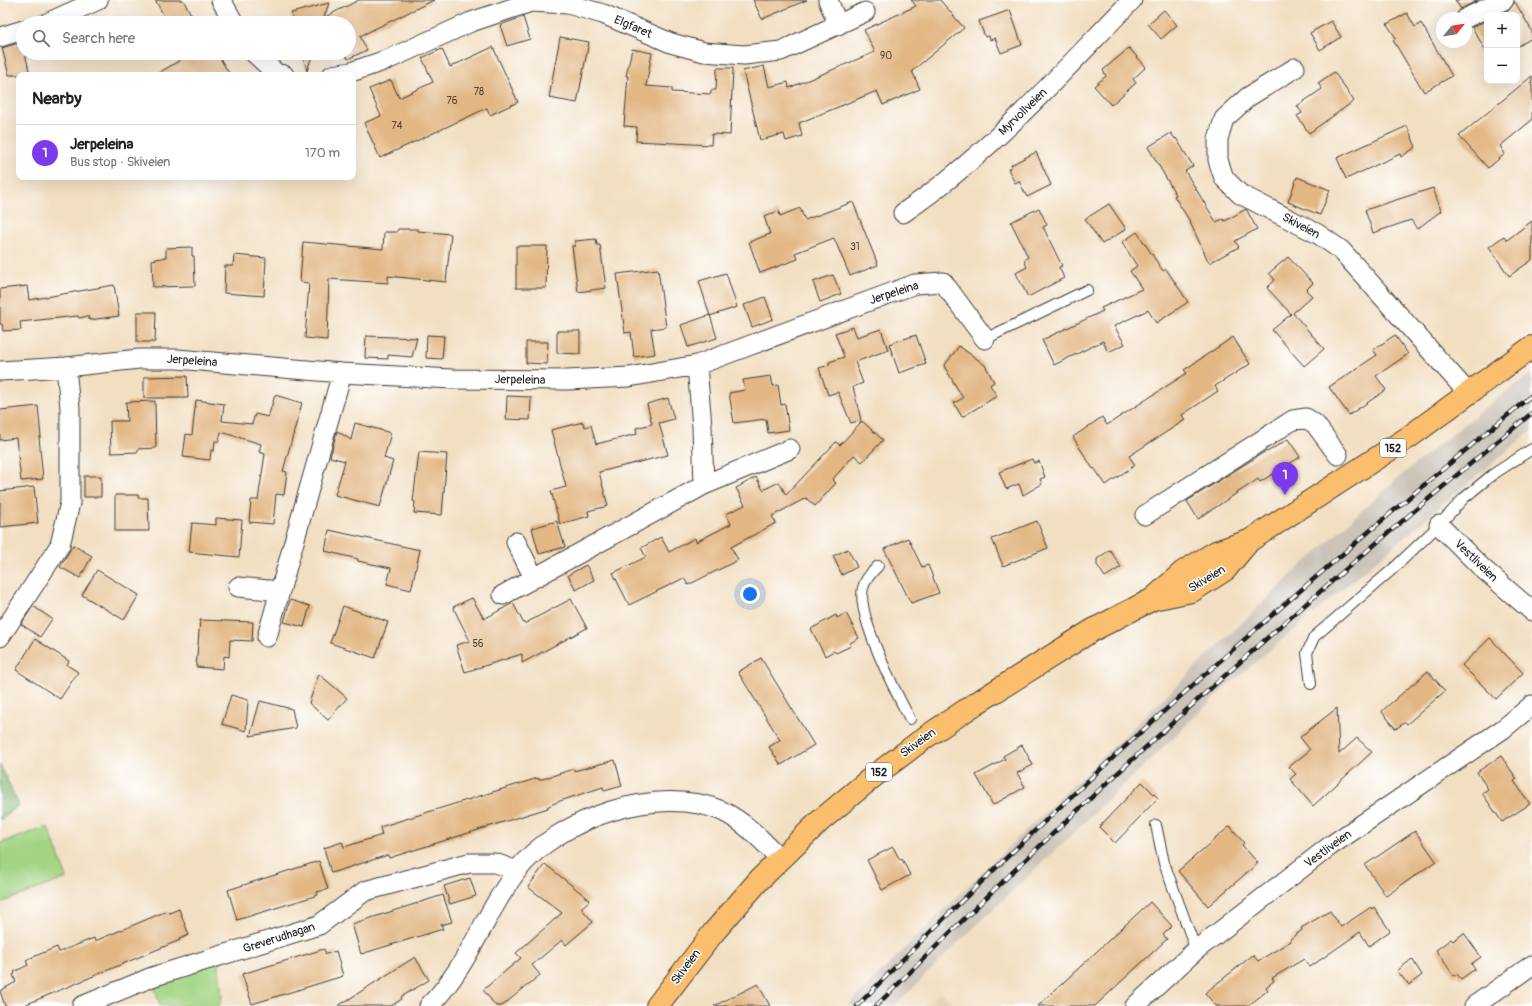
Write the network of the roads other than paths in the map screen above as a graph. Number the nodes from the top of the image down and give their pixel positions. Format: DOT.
graph roads {
  1 [pos="98,0"];
  2 [pos="221,0"];
  3 [pos="828,0"];
  4 [pos="1132,0"];
  5 [pos="1504,0"];
  6 [pos="865,12"];
  7 [pos="1472,15"];
  8 [pos="63,16"];
  9 [pos="230,16"];
  10 [pos="838,25"];
  11 [pos="16,32"];
  12 [pos="0,37"];
  13 [pos="262,60"];
  14 [pos="1295,68"];
  15 [pos="275,72"];
  16 [pos="351,72"];
  17 [pos="903,213"];
  18 [pos="1087,290"];
  19 [pos="985,339"];
  20 [pos="1532,347"];
  21 [pos="697,365"];
  22 [pos="66,367"];
  23 [pos="0,371"];
  24 [pos="342,373"];
  25 [pos="1469,394"];
  26 [pos="1532,449"];
  27 [pos="790,450"];
  28 [pos="1338,455"];
  29 [pos="704,484"];
  30 [pos="1145,515"];
  31 [pos="1439,525"];
  32 [pos="516,542"];
  33 [pos="878,566"];
  34 [pos="534,578"];
  35 [pos="238,587"];
  36 [pos="279,591"];
  37 [pos="503,595"];
  38 [pos="7,611"];
  39 [pos="1532,611"];
  40 [pos="0,637"];
  41 [pos="267,637"];
  42 [pos="1311,684"];
  43 [pos="1532,705"];
  44 [pos="910,719"];
  45 [pos="1156,825"];
  46 [pos="780,859"];
  47 [pos="517,871"];
  48 [pos="1196,950"];
  49 [pos="1532,965"];
  50 [pos="82,1006"];
  51 [pos="429,1006"];
  52 [pos="657,1006"];
  53 [pos="1135,1006"];
  54 [pos="1474,1006"];
  1 -- 8 [label="street"];
  2 -- 9 [label="street"];
  3 -- 10 [label="street"];
  4 -- 17 [label="street, Myrvollveien"];
  5 -- 7 [label="street"];
  6 -- 10 [label="street, Elgfaret"];
  10 -- 16 [label="street, Elgfaret"];
  11 -- 12 [label="street"];
  13 -- 15 [label="street"];
  14 -- 25 [label="street, Skiveien"];
  18 -- 19 [label="lane, Jerpeleina"];
  19 -- 21 [label="street, Jerpeleina"];
  20 -- 25 [label="main road, Skiveien / 152"];
  21 -- 24 [label="street, Jerpeleina"];
  21 -- 29 [label="street"];
  22 -- 23 [label="street, Jerpeleina"];
  22 -- 24 [label="street, Jerpeleina"];
  22 -- 38 [label="street"];
  24 -- 36 [label="street"];
  25 -- 46 [label="main road, Skiveien / 152"];
  26 -- 31 [label="lane"];
  27 -- 29 [label="street"];
  28 -- 30 [label="street"];
  29 -- 34 [label="street"];
  31 -- 39 [label="street, Vestliveien"];
  31 -- 42 [label="lane"];
  32 -- 34 [label="street"];
  33 -- 44 [label="lane"];
  34 -- 37 [label="street"];
  35 -- 36 [label="street"];
  36 -- 41 [label="street"];
  38 -- 40 [label="street"];
  43 -- 48 [label="street, Vestliveien"];
  45 -- 48 [label="lane"];
  46 -- 47 [label="street"];
  46 -- 52 [label="main road, Skiveien / 152"];
  47 -- 50 [label="street, Greverudhagan"];
  47 -- 51 [label="street"];
  48 -- 53 [label="street, Vestliveien"];
  49 -- 54 [label="street"];
}
